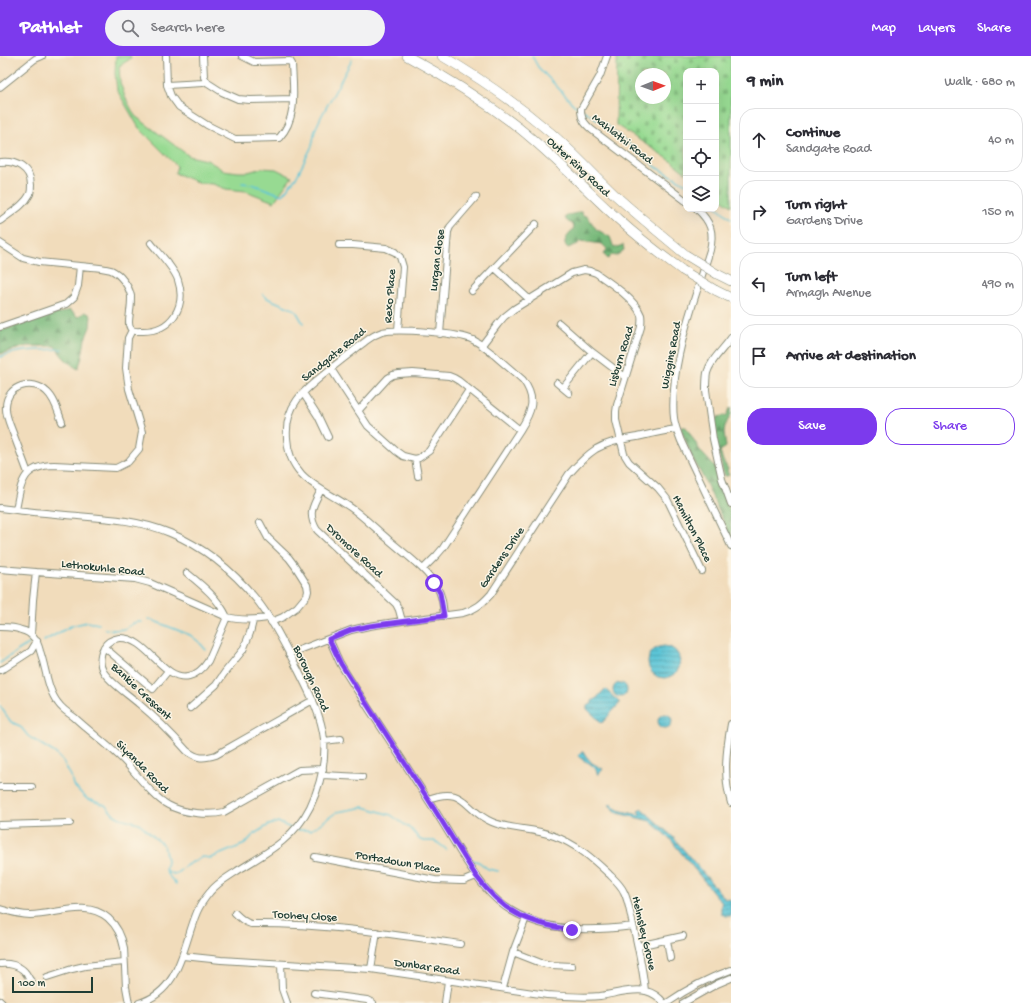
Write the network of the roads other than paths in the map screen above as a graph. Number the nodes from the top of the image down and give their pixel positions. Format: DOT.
graph roads {
  1 [pos="42,56"];
  2 [pos="166,56"];
  3 [pos="203,56"];
  4 [pos="242,56"];
  5 [pos="407,56"];
  6 [pos="442,56"];
  7 [pos="607,56"];
  8 [pos="206,80"];
  9 [pos="167,85"];
  10 [pos="0,87"];
  11 [pos="293,100"];
  12 [pos="0,162"];
  13 [pos="476,197"];
  14 [pos="683,198"];
  15 [pos="700,212"];
  16 [pos="0,221"];
  17 [pos="536,224"];
  18 [pos="0,243"];
  19 [pos="151,244"];
  20 [pos="339,244"];
  21 [pos="80,266"];
  22 [pos="495,268"];
  23 [pos="731,281"];
  24 [pos="472,291"];
  25 [pos="731,298"];
  26 [pos="530,300"];
  27 [pos="559,323"];
  28 [pos="0,327"];
  29 [pos="132,330"];
  30 [pos="398,330"];
  31 [pos="440,334"];
  32 [pos="731,338"];
  33 [pos="482,345"];
  34 [pos="592,352"];
  35 [pos="331,369"];
  36 [pos="625,377"];
  37 [pos="557,383"];
  38 [pos="563,388"];
  39 [pos="470,390"];
  40 [pos="569,393"];
  41 [pos="303,394"];
  42 [pos="358,411"];
  43 [pos="62,422"];
  44 [pos="676,429"];
  45 [pos="520,430"];
  46 [pos="328,437"];
  47 [pos="620,440"];
  48 [pos="415,458"];
  49 [pos="28,473"];
  50 [pos="418,476"];
  51 [pos="322,490"];
  52 [pos="731,504"];
  53 [pos="0,508"];
  54 [pos="16,510"];
  55 [pos="260,523"];
  56 [pos="731,546"];
  57 [pos="0,569"];
  58 [pos="423,569"];
  59 [pos="702,571"];
  60 [pos="36,572"];
  61 [pos="187,572"];
  62 [pos="444,616"];
  63 [pos="227,617"];
  64 [pos="270,620"];
  65 [pos="253,621"];
  66 [pos="402,621"];
  67 [pos="0,627"];
  68 [pos="31,635"];
  69 [pos="329,639"];
  70 [pos="37,641"];
  71 [pos="104,647"];
  72 [pos="289,654"];
  73 [pos="0,670"];
  74 [pos="168,670"];
  75 [pos="313,700"];
  76 [pos="190,708"];
  77 [pos="731,724"];
  78 [pos="342,739"];
  79 [pos="324,742"];
  80 [pos="322,772"];
  81 [pos="362,778"];
  82 [pos="0,787"];
  83 [pos="32,787"];
  84 [pos="428,799"];
  85 [pos="731,803"];
  86 [pos="70,823"];
  87 [pos="0,825"];
  88 [pos="315,857"];
  89 [pos="476,876"];
  90 [pos="0,909"];
  91 [pos="235,913"];
  92 [pos="526,918"];
  93 [pos="633,926"];
  94 [pos="377,932"];
  95 [pos="683,936"];
  96 [pos="667,940"];
  97 [pos="460,944"];
  98 [pos="638,946"];
  99 [pos="513,952"];
  100 [pos="183,956"];
  101 [pos="670,958"];
  102 [pos="124,962"];
  103 [pos="0,964"];
  104 [pos="281,964"];
  105 [pos="572,966"];
  106 [pos="371,969"];
  107 [pos="731,970"];
  108 [pos="47,977"];
  109 [pos="731,978"];
  110 [pos="448,980"];
  111 [pos="32,982"];
  112 [pos="504,988"];
  113 [pos="645,991"];
  114 [pos="314,993"];
  115 [pos="129,1003"];
  116 [pos="138,1003"];
  117 [pos="287,1003"];
  118 [pos="373,1003"];
  119 [pos="445,1003"];
  120 [pos="664,1003"];
  121 [pos="667,1003"];
  122 [pos="682,1003"];
  1 -- 10 [label="street"];
  2 -- 9 [label="street"];
  3 -- 8 [label="street"];
  4 -- 11 [label="street"];
  5 -- 25 [label="highway, Outer Ring Road, bridge"];
  6 -- 23 [label="highway, Outer Ring Road, bridge"];
  7 -- 14 [label="street, Mahlathi Road"];
  8 -- 9 [label="street"];
  8 -- 11 [label="street"];
  9 -- 11 [label="street"];
  12 -- 16 [label="street"];
  13 -- 31 [label="street, Lurgan Close"];
  15 -- 44 [label="street, Wiggins Road"];
  17 -- 22 [label="street"];
  18 -- 21 [label="street"];
  19 -- 29 [label="street"];
  20 -- 30 [label="street, Rexo Place"];
  21 -- 28 [label="street"];
  21 -- 29 [label="street"];
  22 -- 24 [label="street"];
  22 -- 26 [label="street"];
  26 -- 33 [label="street, Lisburn Road"];
  26 -- 36 [label="street, Lisburn Road"];
  27 -- 34 [label="street"];
  29 -- 49 [label="street"];
  30 -- 31 [label="street, Sandgate Road"];
  30 -- 35 [label="street, Sandgate Road"];
  31 -- 33 [label="street, Sandgate Road"];
  32 -- 52 [label="street"];
  33 -- 45 [label="street, Sandgate Road"];
  34 -- 36 [label="street"];
  34 -- 38 [label="street"];
  35 -- 41 [label="street, Sandgate Road"];
  35 -- 42 [label="street"];
  36 -- 47 [label="street, Lisburn Road"];
  37 -- 38 [label="street"];
  38 -- 40 [label="street"];
  39 -- 42 [label="street"];
  39 -- 45 [label="street"];
  39 -- 48 [label="street"];
  41 -- 46 [label="street"];
  41 -- 51 [label="street, Sandgate Road"];
  42 -- 48 [label="street"];
  43 -- 49 [label="street"];
  44 -- 47 [label="street, Gardens Drive"];
  44 -- 56 [label="street, Wiggins Road"];
  45 -- 58 [label="street, Sandgate Road"];
  47 -- 59 [label="street, Hamilton Place"];
  47 -- 62 [label="street, Gardens Drive"];
  48 -- 50 [label="street"];
  49 -- 54 [label="street"];
  51 -- 58 [label="street, Sandgate Road"];
  51 -- 66 [label="street, Dromore Road"];
  53 -- 54 [label="street, Borough Road"];
  54 -- 64 [label="street, Borough Road"];
  55 -- 64 [label="street, Lethokuhle Road"];
  57 -- 60 [label="street, Lethokuhle Road"];
  58 -- 62 [label="street, Sandgate Road"];
  60 -- 63 [label="street, Lethokuhle Road"];
  60 -- 68 [label="street"];
  61 -- 63 [label="street"];
  62 -- 66 [label="street, Gardens Drive"];
  63 -- 65 [label="street, Lethokuhle Road"];
  63 -- 74 [label="street"];
  64 -- 65 [label="street, Lethokuhle Road"];
  64 -- 72 [label="street, Borough Road"];
  65 -- 76 [label="street"];
  66 -- 69 [label="street, Gardens Drive"];
  67 -- 68 [label="street, Siyanda Road"];
  68 -- 70 [label="street, Siyanda Road"];
  69 -- 72 [label="street, Gardens Drive"];
  69 -- 84 [label="street"];
  70 -- 73 [label="street"];
  70 -- 80 [label="street, Siyanda Road"];
  71 -- 74 [label="street"];
  71 -- 74 [label="street"];
  71 -- 75 [label="street, Bankie Crescent"];
  72 -- 75 [label="street, Borough Road"];
  75 -- 79 [label="street, Borough Road"];
  77 -- 85 [label="street"];
  78 -- 79 [label="street"];
  79 -- 80 [label="street, Borough Road"];
  80 -- 81 [label="street, Siyanda Road"];
  80 -- 100 [label="street, Borough Road"];
  82 -- 83 [label="street"];
  84 -- 89 [label="street"];
  84 -- 93 [label="street, Helmsley Grove"];
  86 -- 87 [label="street"];
  88 -- 89 [label="street, Portadown Place"];
  89 -- 92 [label="street"];
  90 -- 102 [label="street"];
  91 -- 94 [label="street, Toohey Close"];
  92 -- 93 [label="street"];
  92 -- 99 [label="street"];
  93 -- 98 [label="street, Helmsley Grove"];
  94 -- 97 [label="street, Toohey Close"];
  94 -- 106 [label="street"];
  95 -- 96 [label="street"];
  96 -- 98 [label="street"];
  96 -- 101 [label="street"];
  98 -- 113 [label="street, Helmsley Grove"];
  99 -- 105 [label="street"];
  99 -- 112 [label="street"];
  100 -- 104 [label="street, Dunbar Road"];
  100 -- 116 [label="street, Borough Road"];
  102 -- 108 [label="street"];
  102 -- 115 [label="street"];
  103 -- 111 [label="street"];
  104 -- 106 [label="street, Dunbar Road"];
  104 -- 117 [label="street"];
  106 -- 110 [label="street, Dunbar Road"];
  107 -- 121 [label="street"];
  109 -- 122 [label="street"];
  110 -- 112 [label="street, Dunbar Road"];
  110 -- 119 [label="street"];
  112 -- 113 [label="street, Dunbar Road"];
  113 -- 120 [label="street"];
  114 -- 118 [label="street"];
}
